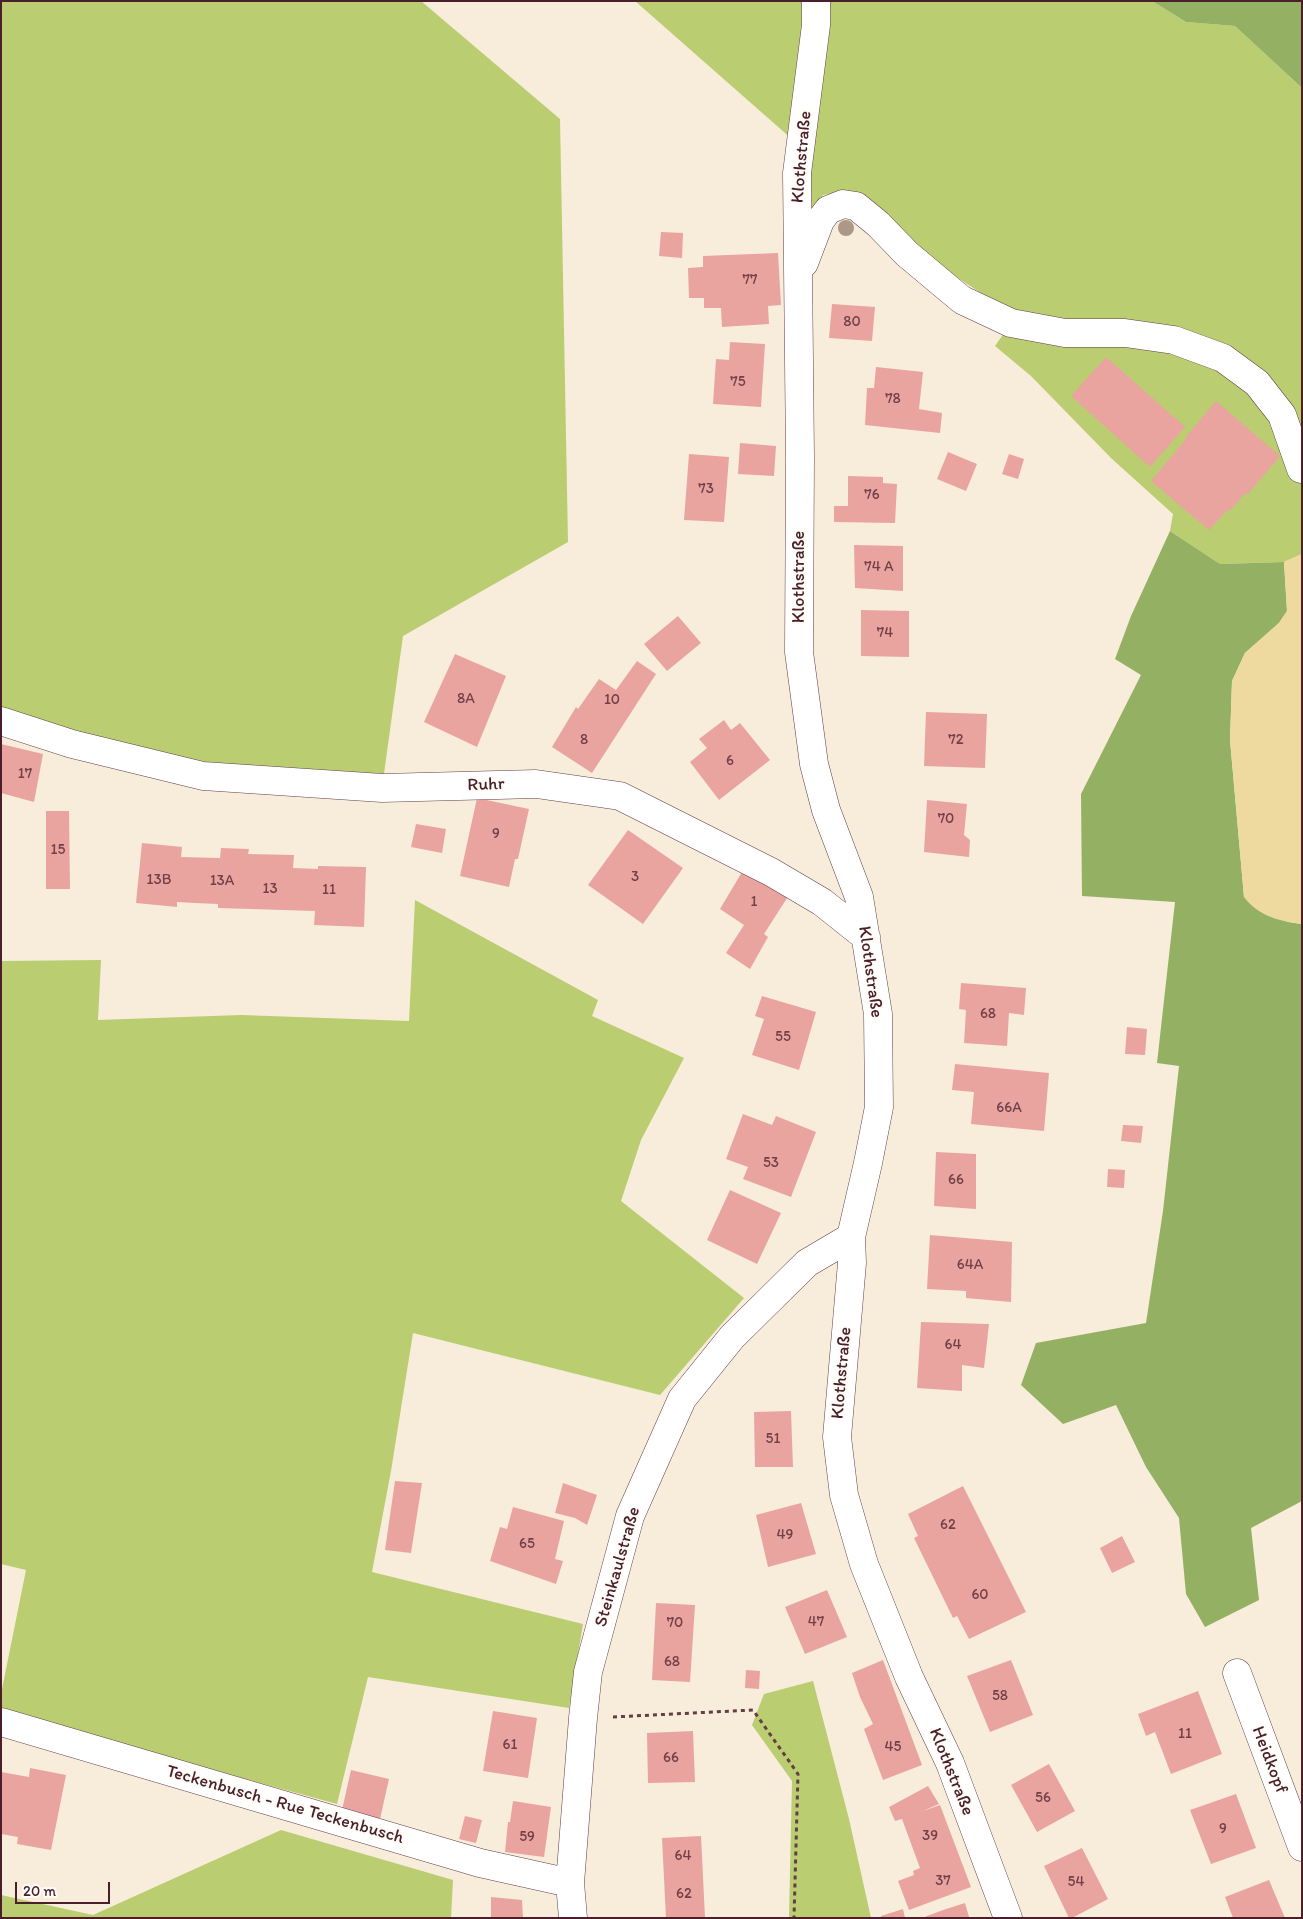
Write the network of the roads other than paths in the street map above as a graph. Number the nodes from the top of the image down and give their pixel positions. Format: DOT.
graph roads {
  1 [pos="816,1"];
  2 [pos="799,276"];
  3 [pos="1301,469"];
  4 [pos="1,721"];
  5 [pos="866,936"];
  6 [pos="850,1237"];
  7 [pos="1237,1673"];
  8 [pos="1,1722"];
  9 [pos="1302,1847"];
  10 [pos="570,1883"];
  11 [pos="573,1918"];
  12 [pos="1008,1918"];
  1 -- 2 [label="street, Klothstraße"];
  2 -- 3 [label="street"];
  2 -- 5 [label="street, Klothstraße"];
  4 -- 5 [label="street, Ruhr"];
  5 -- 6 [label="street, Klothstraße"];
  6 -- 10 [label="street, Steinkaulstraße"];
  6 -- 12 [label="street, Klothstraße"];
  7 -- 9 [label="street, Heidkopf"];
  8 -- 10 [label="street, Teckenbusch - Rue Teckenbusch"];
  10 -- 11 [label="street, Steinkaulstraße"];
}
